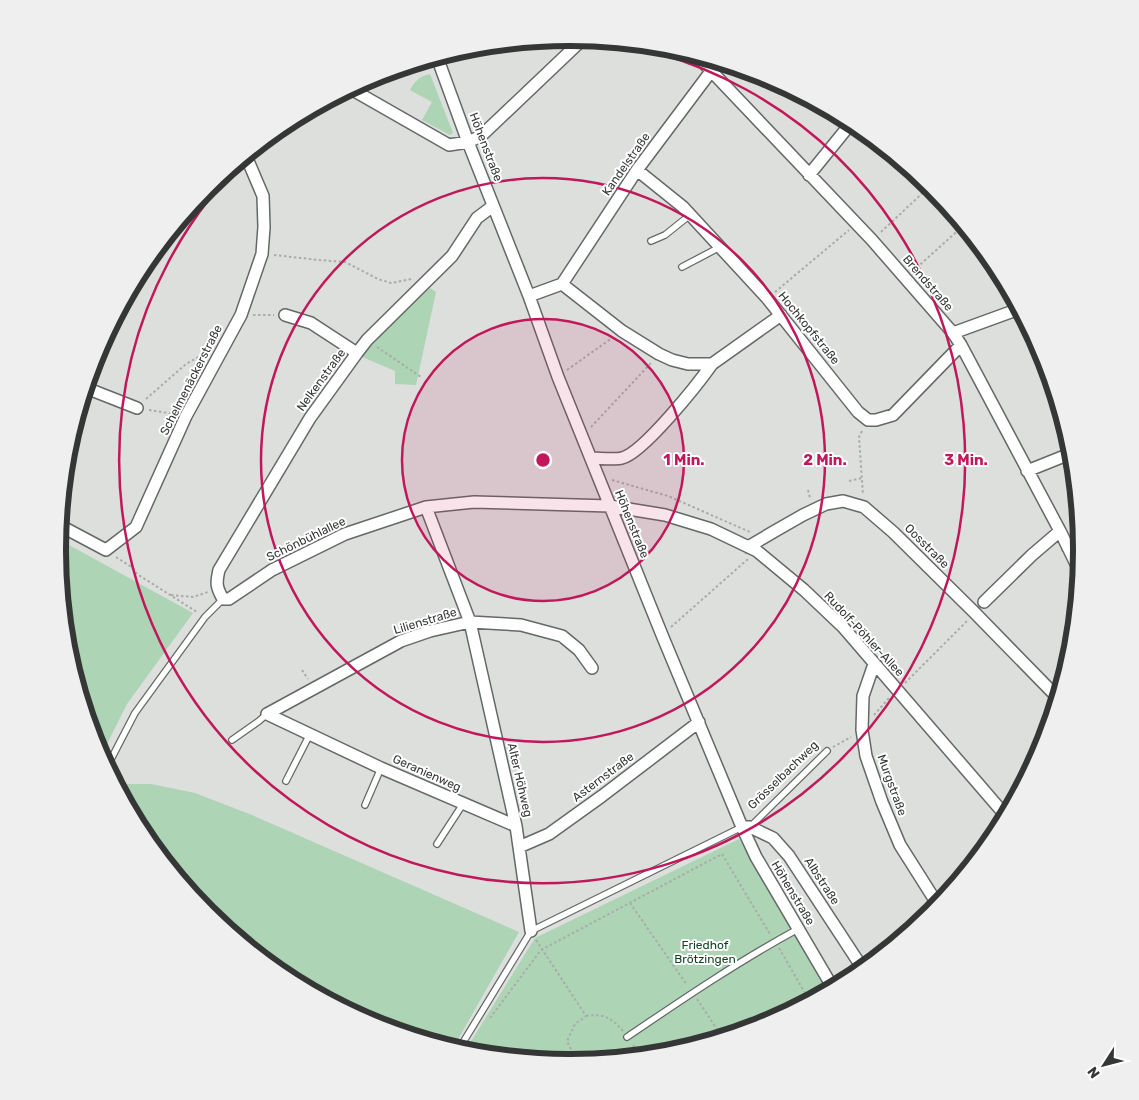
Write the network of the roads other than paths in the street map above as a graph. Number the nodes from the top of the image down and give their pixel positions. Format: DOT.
graph roads {
  1 [pos="575,46"];
  2 [pos="439,63"];
  3 [pos="714,67"];
  4 [pos="358,93"];
  5 [pos="846,129"];
  6 [pos="468,142"];
  7 [pos="248,162"];
  8 [pos="637,170"];
  9 [pos="809,175"];
  10 [pos="493,206"];
  11 [pos="690,215"];
  12 [pos="651,241"];
  13 [pos="720,247"];
  14 [pos="682,268"];
  15 [pos="562,284"];
  16 [pos="529,296"];
  17 [pos="1013,311"];
  18 [pos="285,315"];
  19 [pos="781,315"];
  20 [pos="953,333"];
  21 [pos="961,345"];
  22 [pos="357,353"];
  23 [pos="712,364"];
  24 [pos="91,390"];
  25 [pos="137,408"];
  26 [pos="1065,456"];
  27 [pos="591,458"];
  28 [pos="1027,471"];
  29 [pos="610,506"];
  30 [pos="426,507"];
  31 [pos="67,529"];
  32 [pos="1060,531"];
  33 [pos="1073,545"];
  34 [pos="748,547"];
  35 [pos="1068,548"];
  36 [pos="1073,558"];
  37 [pos="220,594"];
  38 [pos="984,602"];
  39 [pos="470,622"];
  40 [pos="874,664"];
  41 [pos="592,668"];
  42 [pos="1053,692"];
  43 [pos="267,714"];
  44 [pos="699,722"];
  45 [pos="310,734"];
  46 [pos="232,740"];
  47 [pos="827,751"];
  48 [pos="111,759"];
  49 [pos="381,768"];
  50 [pos="286,781"];
  51 [pos="463,804"];
  52 [pos="365,805"];
  53 [pos="1001,810"];
  54 [pos="516,826"];
  55 [pos="746,827"];
  56 [pos="437,844"];
  57 [pos="519,847"];
  58 [pos="933,898"];
  59 [pos="798,929"];
  60 [pos="531,931"];
  61 [pos="859,962"];
  62 [pos="829,981"];
  63 [pos="627,1037"];
  64 [pos="463,1042"];
  1 -- 6 [label="street"];
  2 -- 6 [label="street, Höhenstraße"];
  3 -- 8 [label="street, Kandelstraße"];
  3 -- 9 [label="street, Brendstraße"];
  4 -- 6 [label="street"];
  5 -- 9 [label="street"];
  6 -- 10 [label="street, Höhenstraße"];
  7 -- 31 [label="street, Schelmenäckerstraße"];
  8 -- 11 [label="street, Hochkopfstraße"];
  8 -- 15 [label="street, Kandelstraße"];
  9 -- 20 [label="street, Brendstraße"];
  10 -- 16 [label="street, Höhenstraße"];
  10 -- 22 [label="street, Nelkenstraße"];
  11 -- 12 [label="lane"];
  11 -- 13 [label="street, Hochkopfstraße"];
  13 -- 14 [label="lane"];
  13 -- 19 [label="street, Hochkopfstraße"];
  15 -- 16 [label="street"];
  15 -- 23 [label="street"];
  16 -- 27 [label="street, Höhenstraße"];
  17 -- 20 [label="street"];
  18 -- 22 [label="street"];
  19 -- 21 [label="street, Hochkopfstraße"];
  19 -- 23 [label="street"];
  20 -- 21 [label="street, Brendstraße"];
  21 -- 28 [label="street, Brendstraße"];
  22 -- 37 [label="street, Nelkenstraße"];
  23 -- 27 [label="street"];
  24 -- 25 [label="street"];
  26 -- 28 [label="street"];
  27 -- 29 [label="street, Höhenstraße"];
  28 -- 32 [label="street, Brendstraße"];
  29 -- 30 [label="street, Schönbühlallee"];
  29 -- 34 [label="street, Rudolf-Pöhler-Allee"];
  29 -- 44 [label="street, Höhenstraße"];
  30 -- 37 [label="street, Schönbühlallee"];
  30 -- 39 [label="street, Alter Höhweg"];
  32 -- 35 [label="street, Brendstraße"];
  32 -- 38 [label="street"];
  33 -- 35 [label="street"];
  34 -- 40 [label="street, Rudolf-Pöhler-Allee"];
  34 -- 42 [label="street, Oosstraße"];
  35 -- 36 [label="street, Brendstraße"];
  37 -- 48 [label="lane, Schönbühlallee"];
  39 -- 41 [label="street, Lilienstraße"];
  39 -- 43 [label="street, Lilienstraße"];
  39 -- 54 [label="street, Alter Höhweg"];
  40 -- 53 [label="street, Rudolf-Pöhler-Allee"];
  40 -- 58 [label="street, Murgstraße"];
  43 -- 45 [label="street, Geranienweg"];
  43 -- 46 [label="lane"];
  44 -- 55 [label="street, Höhenstraße"];
  44 -- 57 [label="street, Asternstraße"];
  45 -- 49 [label="street, Geranienweg"];
  45 -- 50 [label="lane"];
  47 -- 55 [label="lane, Grösselbachweg"];
  49 -- 51 [label="street, Geranienweg"];
  49 -- 52 [label="lane, Geranienweg"];
  51 -- 54 [label="street, Geranienweg"];
  51 -- 56 [label="lane, Geranienweg"];
  54 -- 57 [label="street, Alter Höhweg"];
  55 -- 59 [label="street, Höhenstraße"];
  55 -- 60 [label="lane, Grösselbachweg"];
  55 -- 61 [label="street, Albstraße"];
  57 -- 60 [label="street, Alter Höhweg"];
  59 -- 62 [label="street, Höhenstraße"];
  59 -- 63 [label="lane"];
  60 -- 64 [label="lane"];
}
